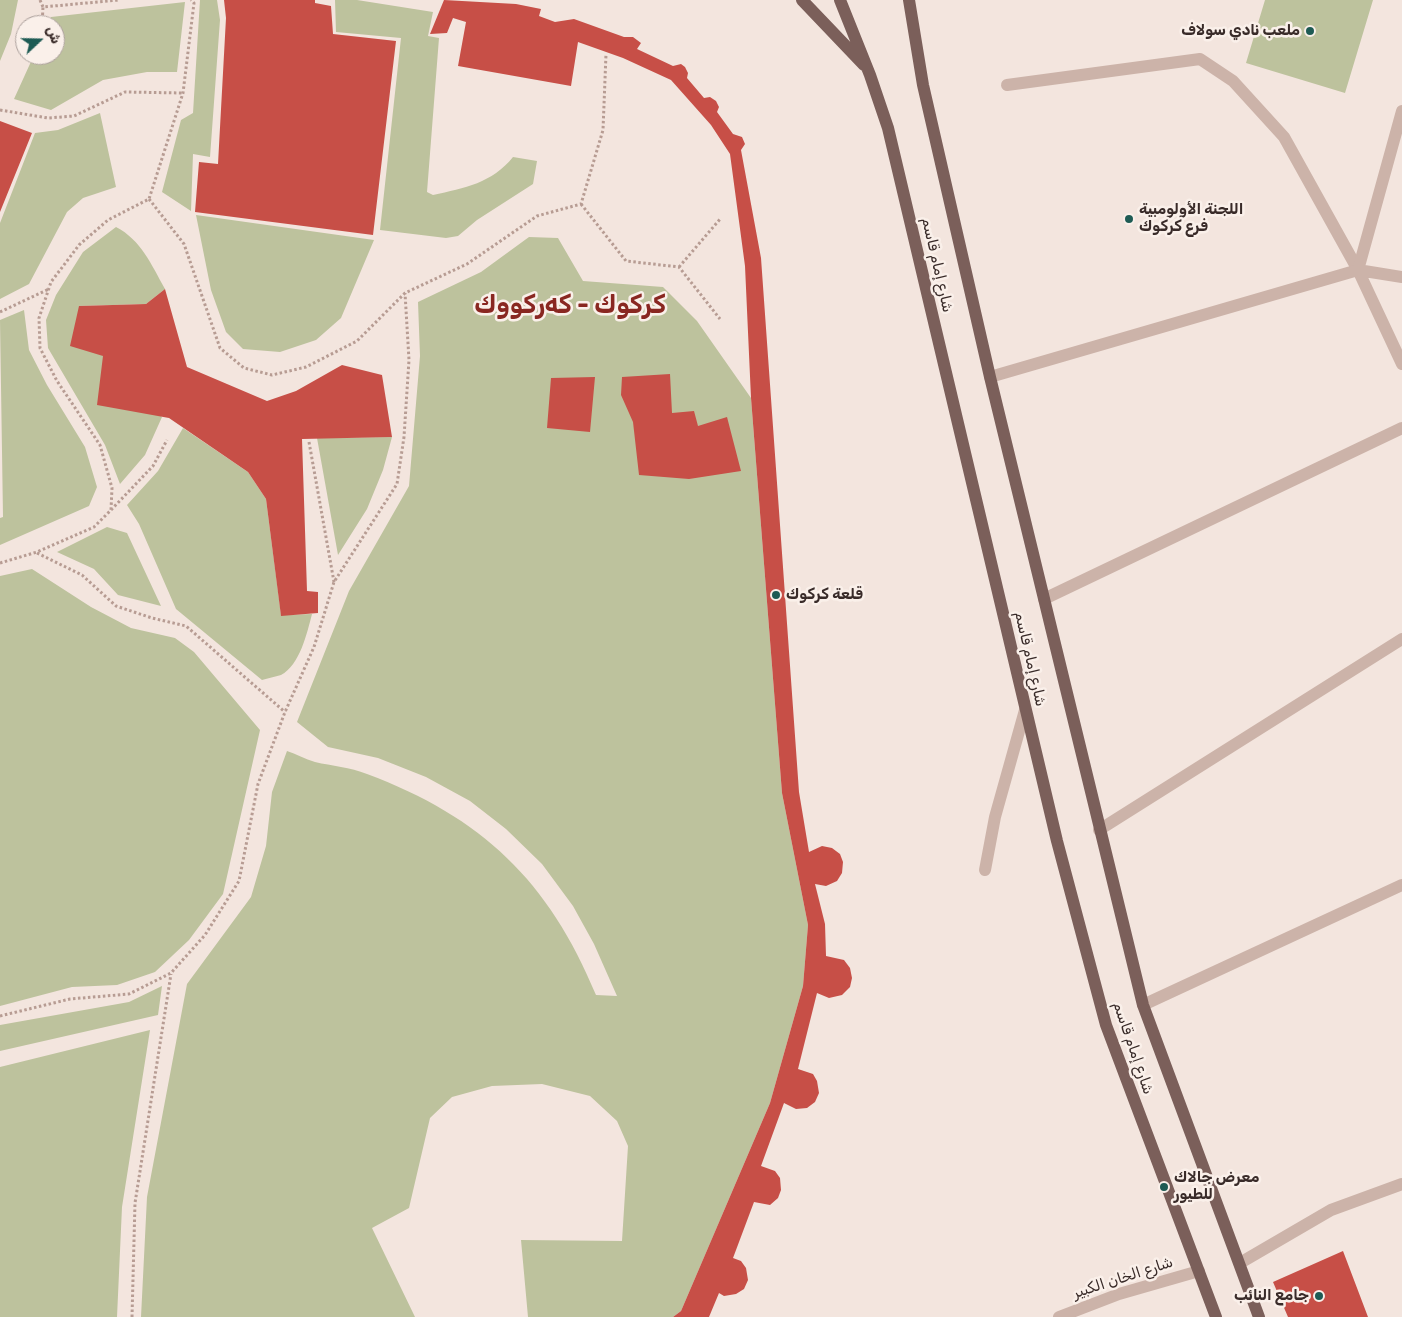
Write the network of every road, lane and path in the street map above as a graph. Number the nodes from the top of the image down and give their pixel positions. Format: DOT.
graph roads {
  1 [pos="40,0"];
  2 [pos="119,0"];
  3 [pos="191,0"];
  4 [pos="802,0"];
  5 [pos="840,0"];
  6 [pos="909,0"];
  7 [pos="43,7"];
  8 [pos="43,15"];
  9 [pos="606,54"];
  10 [pos="868,70"];
  11 [pos="1007,85"];
  12 [pos="182,93"];
  13 [pos="0,110"];
  14 [pos="1402,111"];
  15 [pos="150,199"];
  16 [pos="580,204"];
  17 [pos="721,218"];
  18 [pos="679,267"];
  19 [pos="1358,270"];
  20 [pos="1402,277"];
  21 [pos="49,289"];
  22 [pos="405,293"];
  23 [pos="0,312"];
  24 [pos="720,318"];
  25 [pos="1402,364"];
  26 [pos="990,377"];
  27 [pos="1402,428"];
  28 [pos="167,440"];
  29 [pos="309,442"];
  30 [pos="111,510"];
  31 [pos="37,552"];
  32 [pos="0,563"];
  33 [pos="334,582"];
  34 [pos="1044,599"];
  35 [pos="1402,639"];
  36 [pos="1026,710"];
  37 [pos="285,712"];
  38 [pos="1099,830"];
  39 [pos="985,870"];
  40 [pos="1402,885"];
  41 [pos="171,973"];
  42 [pos="1143,1005"];
  43 [pos="0,1016"];
  44 [pos="1402,1184"];
  45 [pos="1240,1263"];
  46 [pos="1199,1272"];
  47 [pos="132,1317"];
  48 [pos="1059,1317"];
  49 [pos="1216,1317"];
  50 [pos="1259,1317"];
  1 -- 7 [label="path"];
  2 -- 7 [label="path"];
  3 -- 12 [label="path"];
  4 -- 10 [label="main road"];
  5 -- 10 [label="main road, شارع إمام قاسم"];
  6 -- 26 [label="main road, شارع إمام قاسم"];
  7 -- 8 [label="path"];
  9 -- 16 [label="path"];
  10 -- 36 [label="main road, شارع إمام قاسم"];
  11 -- 19 [label="street"];
  12 -- 13 [label="path"];
  12 -- 15 [label="path"];
  14 -- 19 [label="street"];
  15 -- 21 [label="path"];
  15 -- 22 [label="path"];
  16 -- 18 [label="path"];
  16 -- 22 [label="path"];
  17 -- 18 [label="path"];
  18 -- 24 [label="path"];
  19 -- 20 [label="street"];
  19 -- 25 [label="street"];
  19 -- 26 [label="street"];
  21 -- 23 [label="path"];
  21 -- 30 [label="path"];
  22 -- 33 [label="path"];
  26 -- 34 [label="main road, شارع إمام قاسم"];
  27 -- 34 [label="street"];
  28 -- 30 [label="path"];
  29 -- 33 [label="path"];
  30 -- 31 [label="path"];
  31 -- 32 [label="path"];
  31 -- 37 [label="path"];
  33 -- 37 [label="path"];
  34 -- 38 [label="main road, شارع إمام قاسم"];
  35 -- 38 [label="street"];
  36 -- 39 [label="street"];
  36 -- 46 [label="main road, شارع إمام قاسم"];
  37 -- 41 [label="path"];
  38 -- 42 [label="main road, شارع إمام قاسم"];
  40 -- 42 [label="street"];
  41 -- 43 [label="path"];
  41 -- 47 [label="path"];
  42 -- 45 [label="main road, شارع إمام قاسم"];
  44 -- 45 [label="street"];
  45 -- 50 [label="main road, شارع إمام قاسم"];
  46 -- 48 [label="street, شارع الخان الكبير"];
  46 -- 49 [label="main road, شارع إمام قاسم"];
}
